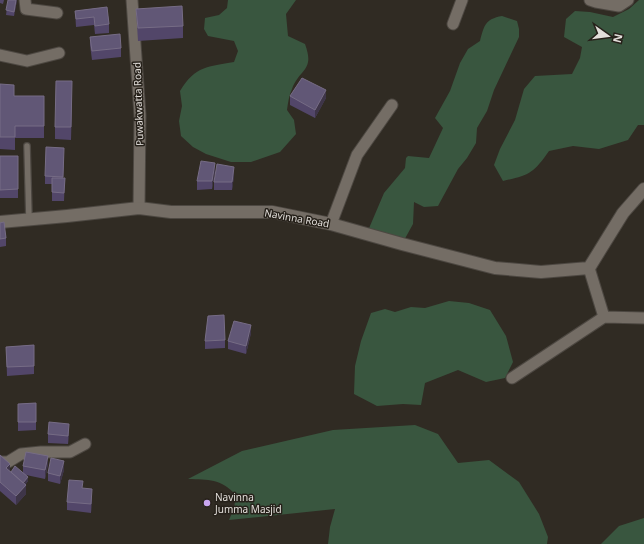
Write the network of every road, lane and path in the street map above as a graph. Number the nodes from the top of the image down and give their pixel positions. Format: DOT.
graph roads {
  1 [pos="25,0"];
  2 [pos="132,0"];
  3 [pos="462,0"];
  4 [pos="590,0"];
  5 [pos="628,0"];
  6 [pos="57,14"];
  7 [pos="453,24"];
  8 [pos="59,53"];
  9 [pos="0,55"];
  10 [pos="392,105"];
  11 [pos="26,146"];
  12 [pos="644,189"];
  13 [pos="139,208"];
  14 [pos="29,219"];
  15 [pos="0,222"];
  16 [pos="331,224"];
  17 [pos="590,268"];
  18 [pos="604,317"];
  19 [pos="644,318"];
  20 [pos="512,378"];
  21 [pos="85,444"];
  22 [pos="0,462"];
  1 -- 6 [label="street"];
  2 -- 13 [label="street, Puwakwatta Road"];
  3 -- 7 [label="street"];
  4 -- 5 [label="street"];
  8 -- 9 [label="street"];
  10 -- 16 [label="street"];
  11 -- 14 [label="lane"];
  12 -- 17 [label="street"];
  13 -- 14 [label="street, Navinna Road"];
  13 -- 16 [label="street, Navinna Road"];
  14 -- 15 [label="street, Navinna Road"];
  16 -- 17 [label="street, Navinna Road"];
  17 -- 18 [label="street"];
  18 -- 19 [label="street"];
  18 -- 20 [label="street"];
  21 -- 22 [label="street"];
}
